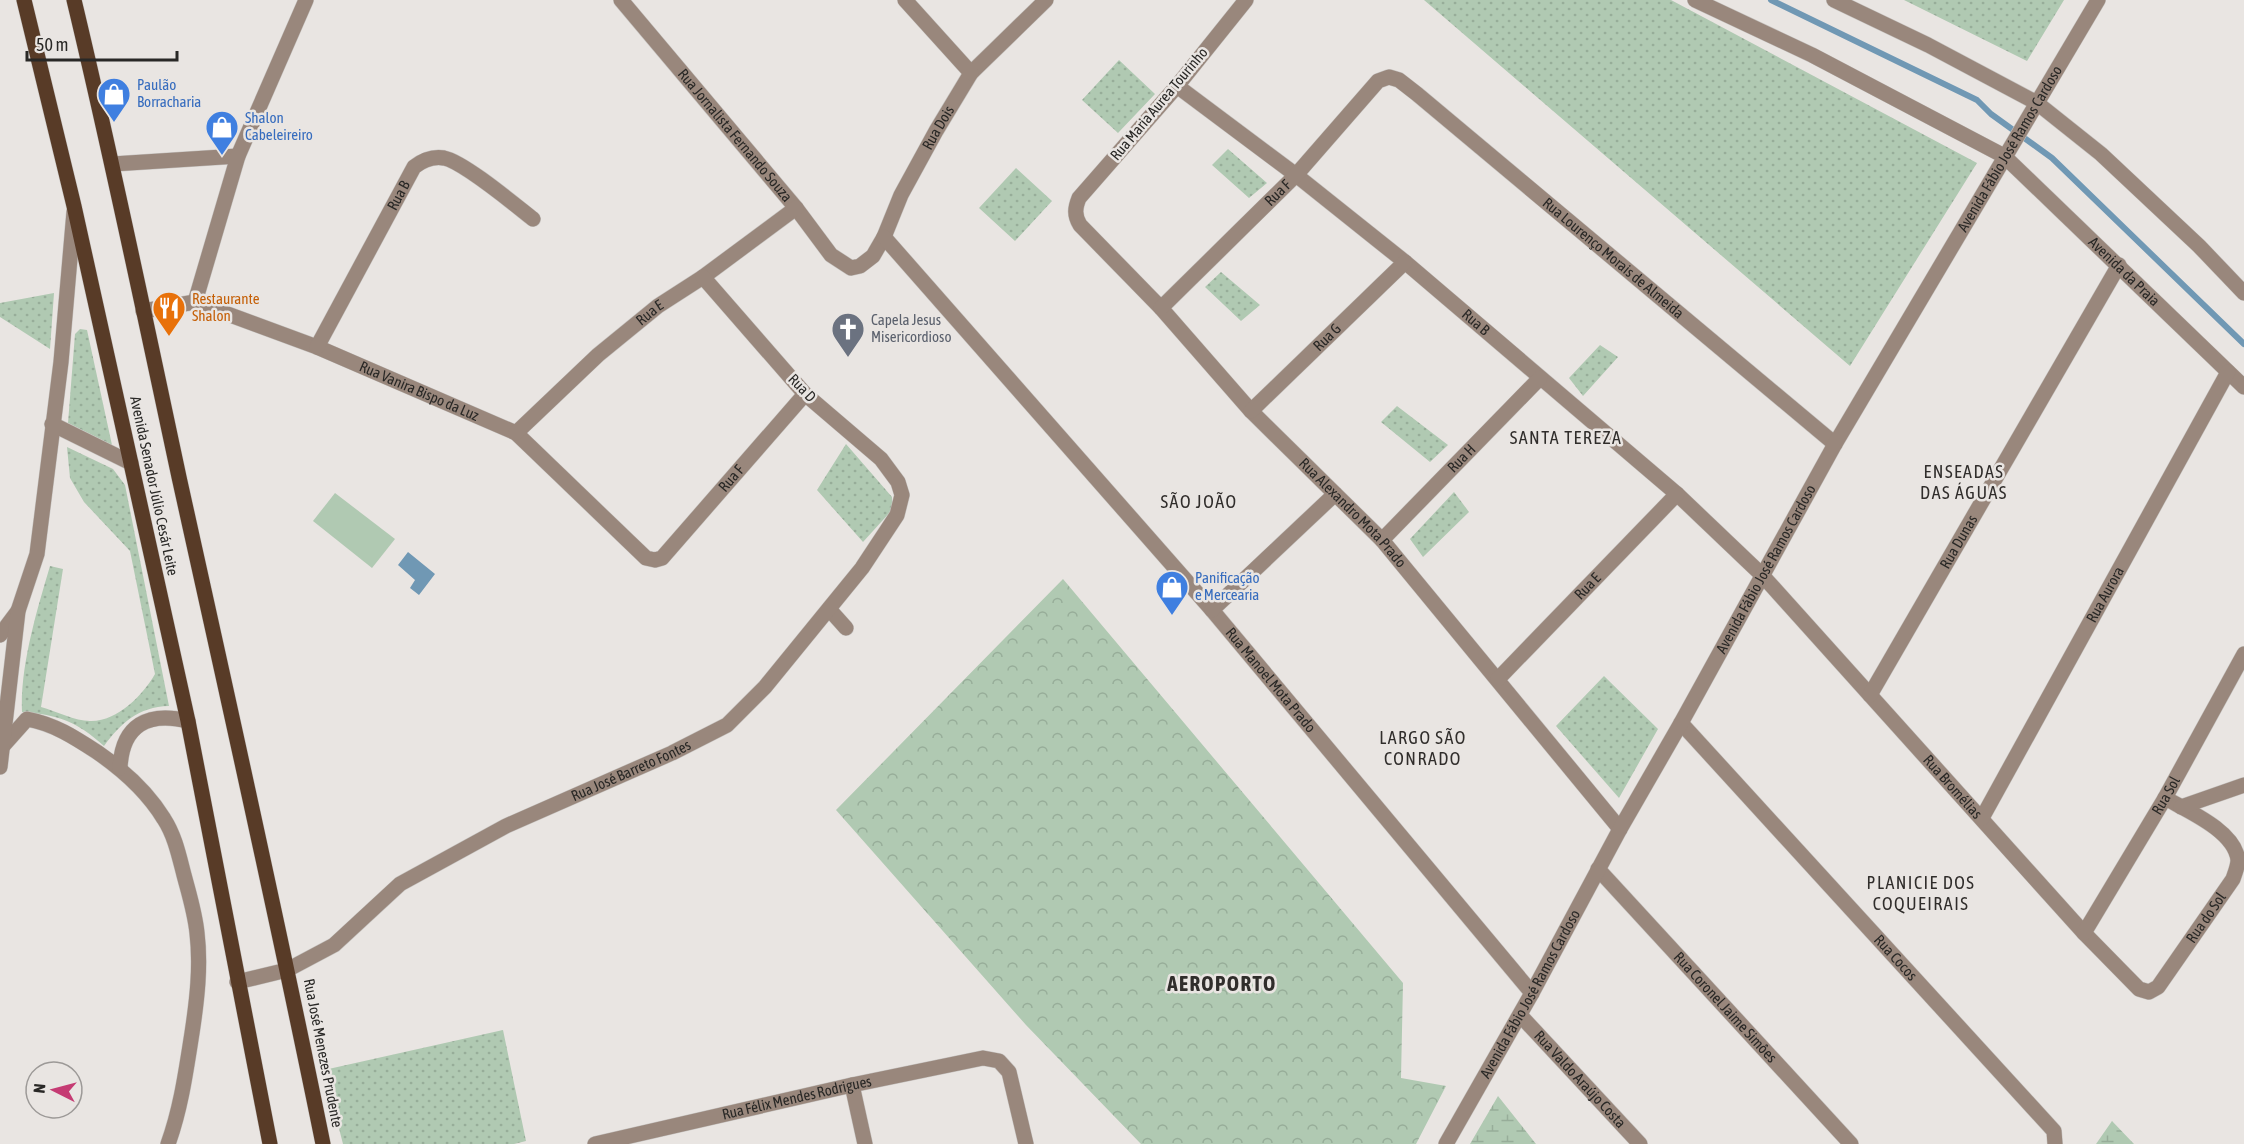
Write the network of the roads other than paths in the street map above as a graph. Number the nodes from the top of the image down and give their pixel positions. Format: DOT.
graph roads {
  1 [pos="24,0"];
  2 [pos="74,0"];
  3 [pos="306,0"];
  4 [pos="621,0"];
  5 [pos="905,0"];
  6 [pos="1046,0"];
  7 [pos="1246,0"];
  8 [pos="1695,0"];
  9 [pos="1834,0"];
  10 [pos="2098,0"];
  11 [pos="971,73"];
  12 [pos="1389,77"];
  13 [pos="1177,86"];
  14 [pos="2037,103"];
  15 [pos="2006,153"];
  16 [pos="237,156"];
  17 [pos="113,164"];
  18 [pos="1296,175"];
  19 [pos="74,206"];
  20 [pos="796,208"];
  21 [pos="1075,209"];
  22 [pos="533,219"];
  23 [pos="884,237"];
  24 [pos="1405,262"];
  25 [pos="2120,265"];
  26 [pos="851,268"];
  27 [pos="704,276"];
  28 [pos="2244,293"];
  29 [pos="195,302"];
  30 [pos="1161,308"];
  31 [pos="143,311"];
  32 [pos="316,347"];
  33 [pos="2228,372"];
  34 [pos="1540,378"];
  35 [pos="2244,387"];
  36 [pos="806,394"];
  37 [pos="1251,411"];
  38 [pos="52,424"];
  39 [pos="516,433"];
  40 [pos="1835,444"];
  41 [pos="131,464"];
  42 [pos="1335,494"];
  43 [pos="1677,494"];
  44 [pos="902,495"];
  45 [pos="1382,540"];
  46 [pos="655,560"];
  47 [pos="1762,574"];
  48 [pos="829,609"];
  49 [pos="1212,610"];
  50 [pos="18,611"];
  51 [pos="846,628"];
  52 [pos="0,635"];
  53 [pos="2244,654"];
  54 [pos="1498,679"];
  55 [pos="1870,695"];
  56 [pos="188,721"];
  57 [pos="1682,723"];
  58 [pos="2,747"];
  59 [pos="0,767"];
  60 [pos="120,768"];
  61 [pos="2244,784"];
  62 [pos="2165,798"];
  63 [pos="2181,807"];
  64 [pos="1982,818"];
  65 [pos="1620,829"];
  66 [pos="1598,869"];
  67 [pos="2084,933"];
  68 [pos="287,970"];
  69 [pos="237,982"];
  70 [pos="2149,992"];
  71 [pos="1532,993"];
  72 [pos="1520,1015"];
  73 [pos="852,1085"];
  74 [pos="2055,1143"];
  75 [pos="168,1144"];
  76 [pos="270,1144"];
  77 [pos="323,1144"];
  78 [pos="595,1144"];
  79 [pos="865,1144"];
  80 [pos="1026,1144"];
  81 [pos="1446,1144"];
  82 [pos="1640,1144"];
  83 [pos="1851,1144"];
  1 -- 19 [label="main road, Avenida Senador Júlio Cesár Leite"];
  2 -- 17 [label="main road, Avenida Senador Júlio Cesár Leite"];
  3 -- 16 [label="street"];
  4 -- 20 [label="street, Rua Jornalista Fernando Souza"];
  5 -- 11 [label="street"];
  6 -- 11 [label="street, Rua Dois"];
  7 -- 13 [label="street, Rua Maria Aurea Tourinho"];
  8 -- 15 [label="street, Avenida da Praia"];
  9 -- 14 [label="street"];
  10 -- 14 [label="street, Avenida Fábio José Ramos Cardoso"];
  11 -- 23 [label="street, Rua Dois"];
  12 -- 18 [label="street, Rua F"];
  12 -- 40 [label="street, Rua Lourenço Morais de Almeida"];
  13 -- 18 [label="street, Rua B"];
  13 -- 21 [label="street, Rua Maria Aurea Tourinho"];
  14 -- 15 [label="street, Avenida Fábio José Ramos Cardoso"];
  14 -- 28 [label="street"];
  15 -- 25 [label="street, Avenida da Praia"];
  15 -- 40 [label="street, Avenida Fábio José Ramos Cardoso"];
  16 -- 17 [label="street"];
  16 -- 29 [label="street"];
  17 -- 31 [label="main road, Avenida Senador Júlio Cesár Leite"];
  18 -- 24 [label="street, Rua B"];
  18 -- 30 [label="street, Rua F"];
  19 -- 38 [label="street"];
  19 -- 41 [label="main road, Avenida Senador Júlio Cesár Leite"];
  20 -- 26 [label="street, Rua Jornalista Fernando Souza"];
  20 -- 27 [label="street, Rua E"];
  21 -- 30 [label="street, Rua Alexandro Mota Prado"];
  22 -- 32 [label="street, Rua B"];
  23 -- 26 [label="street, Rua Dois"];
  23 -- 49 [label="street, Rua Manoel Mota Prado"];
  24 -- 34 [label="street, Rua B"];
  24 -- 37 [label="street, Rua G"];
  25 -- 33 [label="street, Avenida da Praia"];
  25 -- 55 [label="street, Rua Dunas"];
  27 -- 36 [label="street, Rua D"];
  27 -- 39 [label="street, Rua E"];
  29 -- 31 [label="street"];
  29 -- 32 [label="street, Rua Vanira Bispo da Luz"];
  30 -- 37 [label="street, Rua Alexandro Mota Prado"];
  31 -- 68 [label="main road, Avenida Senador Júlio Cesár Leite"];
  32 -- 39 [label="street, Rua Vanira Bispo da Luz"];
  33 -- 35 [label="street, Avenida da Praia"];
  33 -- 64 [label="street, Rua Aurora"];
  34 -- 43 [label="street, Rua B"];
  34 -- 45 [label="street, Rua H"];
  36 -- 44 [label="street, Rua D"];
  36 -- 46 [label="street, Rua F"];
  37 -- 42 [label="street, Rua Alexandro Mota Prado"];
  38 -- 41 [label="street"];
  38 -- 50 [label="street"];
  39 -- 46 [label="street, Rua Vanira Bispo da Luz"];
  40 -- 47 [label="street, Avenida Fábio José Ramos Cardoso"];
  41 -- 56 [label="main road, Avenida Senador Júlio Cesár Leite"];
  42 -- 45 [label="street, Rua Alexandro Mota Prado"];
  42 -- 49 [label="street"];
  43 -- 47 [label="street, Rua B"];
  43 -- 54 [label="street, Rua E"];
  44 -- 48 [label="street, Rua José Barreto Fontes"];
  45 -- 54 [label="street, Rua Alexandro Mota Prado"];
  47 -- 55 [label="street, Rua Bromélias"];
  47 -- 57 [label="street, Avenida Fábio José Ramos Cardoso"];
  48 -- 51 [label="street"];
  48 -- 68 [label="street, Rua José Barreto Fontes"];
  49 -- 71 [label="street, Rua Manoel Mota Prado"];
  50 -- 52 [label="street"];
  50 -- 58 [label="street"];
  53 -- 62 [label="street, Rua Sol"];
  54 -- 65 [label="street, Rua Alexandro Mota Prado"];
  55 -- 64 [label="street, Rua Bromélias"];
  56 -- 60 [label="street"];
  56 -- 69 [label="main road, Avenida Senador Júlio Cesár Leite"];
  57 -- 65 [label="street, Avenida Fábio José Ramos Cardoso"];
  57 -- 74 [label="street, Rua Cocos"];
  58 -- 59 [label="street"];
  58 -- 60 [label="street"];
  60 -- 75 [label="street"];
  61 -- 63 [label="street"];
  62 -- 63 [label="street, Rua do Sol"];
  62 -- 67 [label="street, Rua Sol"];
  63 -- 70 [label="street, Rua do Sol"];
  64 -- 67 [label="street, Rua Bromélias"];
  65 -- 66 [label="street, Avenida Fábio José Ramos Cardoso"];
  66 -- 71 [label="street, Avenida Fábio José Ramos Cardoso"];
  66 -- 83 [label="street, Rua Coronel Jaime Simôes"];
  67 -- 70 [label="street, Rua Bromélias"];
  68 -- 69 [label="street, Rua José Barreto Fontes"];
  68 -- 77 [label="main road, Rua José Menezes Prudente"];
  69 -- 76 [label="main road"];
  71 -- 72 [label="street, Avenida Fábio José Ramos Cardoso"];
  72 -- 81 [label="street, Avenida Fábio José Ramos Cardoso"];
  72 -- 82 [label="street, Rua Valdo Araújo Costa"];
  73 -- 78 [label="street, Rua Félix Mendes Rodrigues"];
  73 -- 79 [label="street"];
  73 -- 80 [label="street, Rua Félix Mendes Rodrigues"];
}
